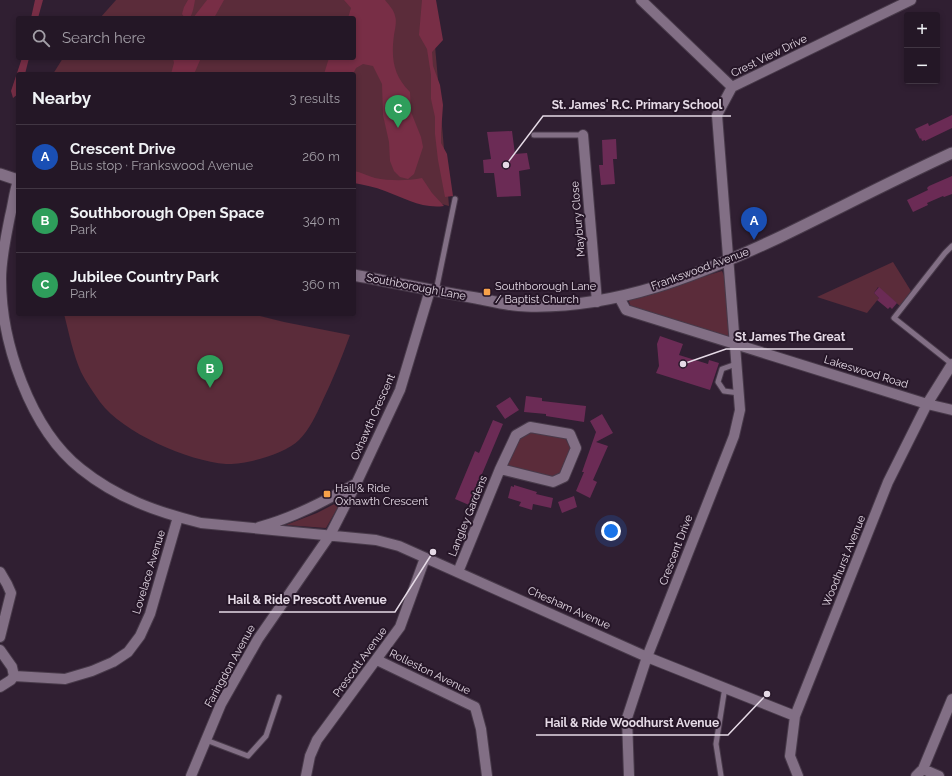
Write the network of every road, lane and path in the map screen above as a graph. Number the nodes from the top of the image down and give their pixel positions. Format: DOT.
graph roads {
  1 [pos="641,0"];
  2 [pos="911,0"];
  3 [pos="900,2"];
  4 [pos="732,86"];
  5 [pos="534,135"];
  6 [pos="583,135"];
  7 [pos="952,153"];
  8 [pos="0,174"];
  9 [pos="16,179"];
  10 [pos="16,189"];
  11 [pos="455,199"];
  12 [pos="952,246"];
  13 [pos="730,261"];
  14 [pos="356,275"];
  15 [pos="433,290"];
  16 [pos="619,297"];
  17 [pos="597,302"];
  18 [pos="2,306"];
  19 [pos="525,306"];
  20 [pos="735,344"];
  21 [pos="736,364"];
  22 [pos="952,364"];
  23 [pos="739,393"];
  24 [pos="928,404"];
  25 [pos="952,410"];
  26 [pos="500,469"];
  27 [pos="356,484"];
  28 [pos="178,517"];
  29 [pos="251,529"];
  30 [pos="330,535"];
  31 [pos="425,558"];
  32 [pos="0,572"];
  33 [pos="458,572"];
  34 [pos="0,637"];
  35 [pos="0,650"];
  36 [pos="647,657"];
  37 [pos="377,660"];
  38 [pos="14,676"];
  39 [pos="0,687"];
  40 [pos="725,687"];
  41 [pos="279,697"];
  42 [pos="952,698"];
  43 [pos="795,716"];
  44 [pos="206,740"];
  45 [pos="920,773"];
  46 [pos="191,776"];
  47 [pos="306,776"];
  48 [pos="487,776"];
  49 [pos="629,776"];
  50 [pos="721,776"];
  51 [pos="798,776"];
  52 [pos="939,776"];
  1 -- 4 [label="street"];
  2 -- 3 [label="street, Crest View Drive"];
  3 -- 4 [label="street, Crest View Drive"];
  4 -- 13 [label="street, Crest View Drive"];
  5 -- 6 [label="lane"];
  6 -- 17 [label="street, Maybury Close"];
  7 -- 13 [label="street, Frankswood Avenue"];
  8 -- 9 [label="street"];
  10 -- 18 [label="street"];
  11 -- 15 [label="lane"];
  12 -- 22 [label="lane"];
  13 -- 16 [label="street, Frankswood Avenue"];
  13 -- 20 [label="street, Crescent Drive"];
  14 -- 15 [label="street, Southborough Lane"];
  15 -- 19 [label="street, Southborough Lane"];
  15 -- 27 [label="street, Oxhawth Crescent"];
  16 -- 17 [label="street, Frankswood Avenue"];
  16 -- 20 [label="street, Lakeswood Road"];
  17 -- 19 [label="street, Frankswood Avenue"];
  18 -- 28 [label="street"];
  20 -- 21 [label="street, Crescent Drive"];
  20 -- 24 [label="street, Lakeswood Road"];
  21 -- 23 [label="street, Crescent Drive"];
  21 -- 23 [label="lane"];
  22 -- 24 [label="street, Woodhurst Avenue"];
  23 -- 36 [label="street, Crescent Drive"];
  24 -- 25 [label="street, Lakeswood Road"];
  24 -- 43 [label="street, Woodhurst Avenue"];
  26 -- 26 [label="street, Langley Gardens"];
  26 -- 33 [label="street, Langley Gardens"];
  27 -- 29 [label="street"];
  27 -- 30 [label="street, Oxhawth Crescent"];
  28 -- 29 [label="street"];
  28 -- 38 [label="street, Lovelace Avenue"];
  29 -- 30 [label="street"];
  30 -- 31 [label="street, Chesham Avenue"];
  30 -- 44 [label="street, Faringdon Avenue"];
  31 -- 33 [label="street, Chesham Avenue"];
  31 -- 37 [label="street, Prescott Avenue"];
  32 -- 34 [label="street"];
  33 -- 36 [label="street, Chesham Avenue"];
  35 -- 38 [label="street"];
  36 -- 40 [label="street, Chesham Avenue"];
  36 -- 49 [label="street, Crescent Drive"];
  37 -- 47 [label="street, Prescott Avenue"];
  37 -- 48 [label="street, Rolleston Avenue"];
  38 -- 39 [label="street"];
  40 -- 43 [label="street, Chesham Avenue"];
  40 -- 50 [label="lane"];
  41 -- 44 [label="lane"];
  42 -- 45 [label="street"];
  43 -- 51 [label="street, Woodhurst Avenue"];
  44 -- 46 [label="street, Faringdon Avenue"];
  45 -- 52 [label="street"];
}
